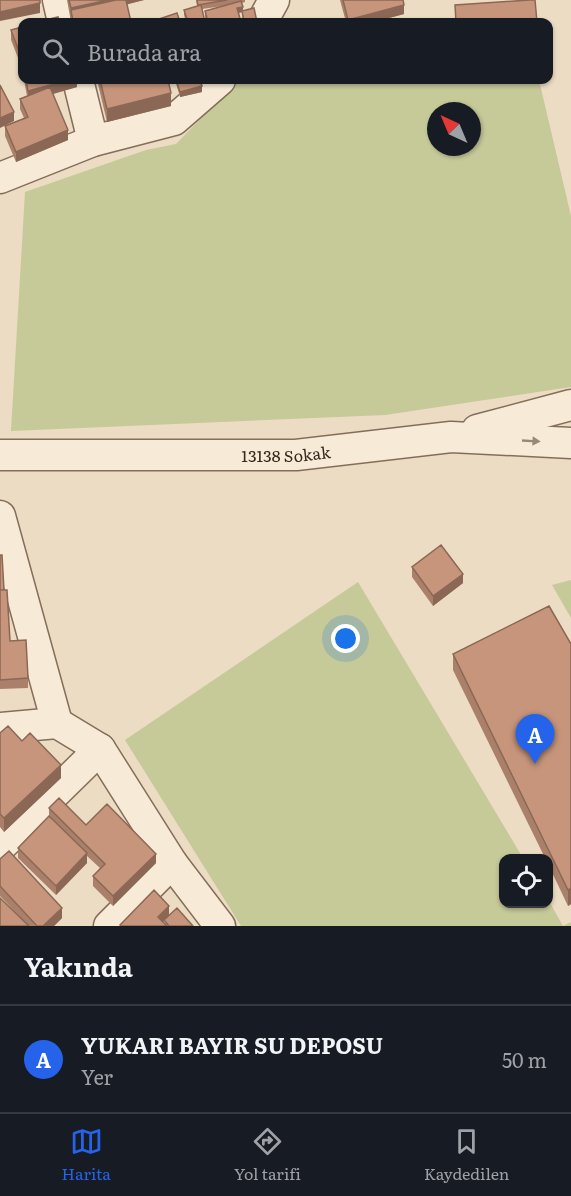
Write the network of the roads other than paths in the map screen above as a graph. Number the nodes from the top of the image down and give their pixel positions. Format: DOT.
graph roads {
  1 [pos="57,0"];
  2 [pos="274,0"];
  3 [pos="62,18"];
  4 [pos="264,18"];
  5 [pos="79,84"];
  6 [pos="215,84"];
  7 [pos="93,141"];
  8 [pos="0,178"];
  9 [pos="571,405"];
  10 [pos="452,437"];
  11 [pos="571,443"];
  12 [pos="0,455"];
  13 [pos="0,516"];
  14 [pos="57,723"];
  15 [pos="0,728"];
  16 [pos="100,749"];
  17 [pos="0,847"];
  18 [pos="172,863"];
  19 [pos="218,925"];
  20 [pos="109,926"];
  1 -- 3 [label="street"];
  2 -- 4 [label="street"];
  5 -- 7 [label="street"];
  6 -- 7 [label="street"];
  7 -- 8 [label="street"];
  9 -- 10 [label="street"];
  10 -- 11 [label="street, 13138 Sokak, one-way"];
  10 -- 12 [label="street, 13138 Sokak"];
  13 -- 14 [label="street"];
  14 -- 15 [label="street"];
  14 -- 16 [label="street"];
  16 -- 17 [label="street"];
  16 -- 18 [label="street"];
  18 -- 19 [label="street"];
  18 -- 20 [label="street"];
}
